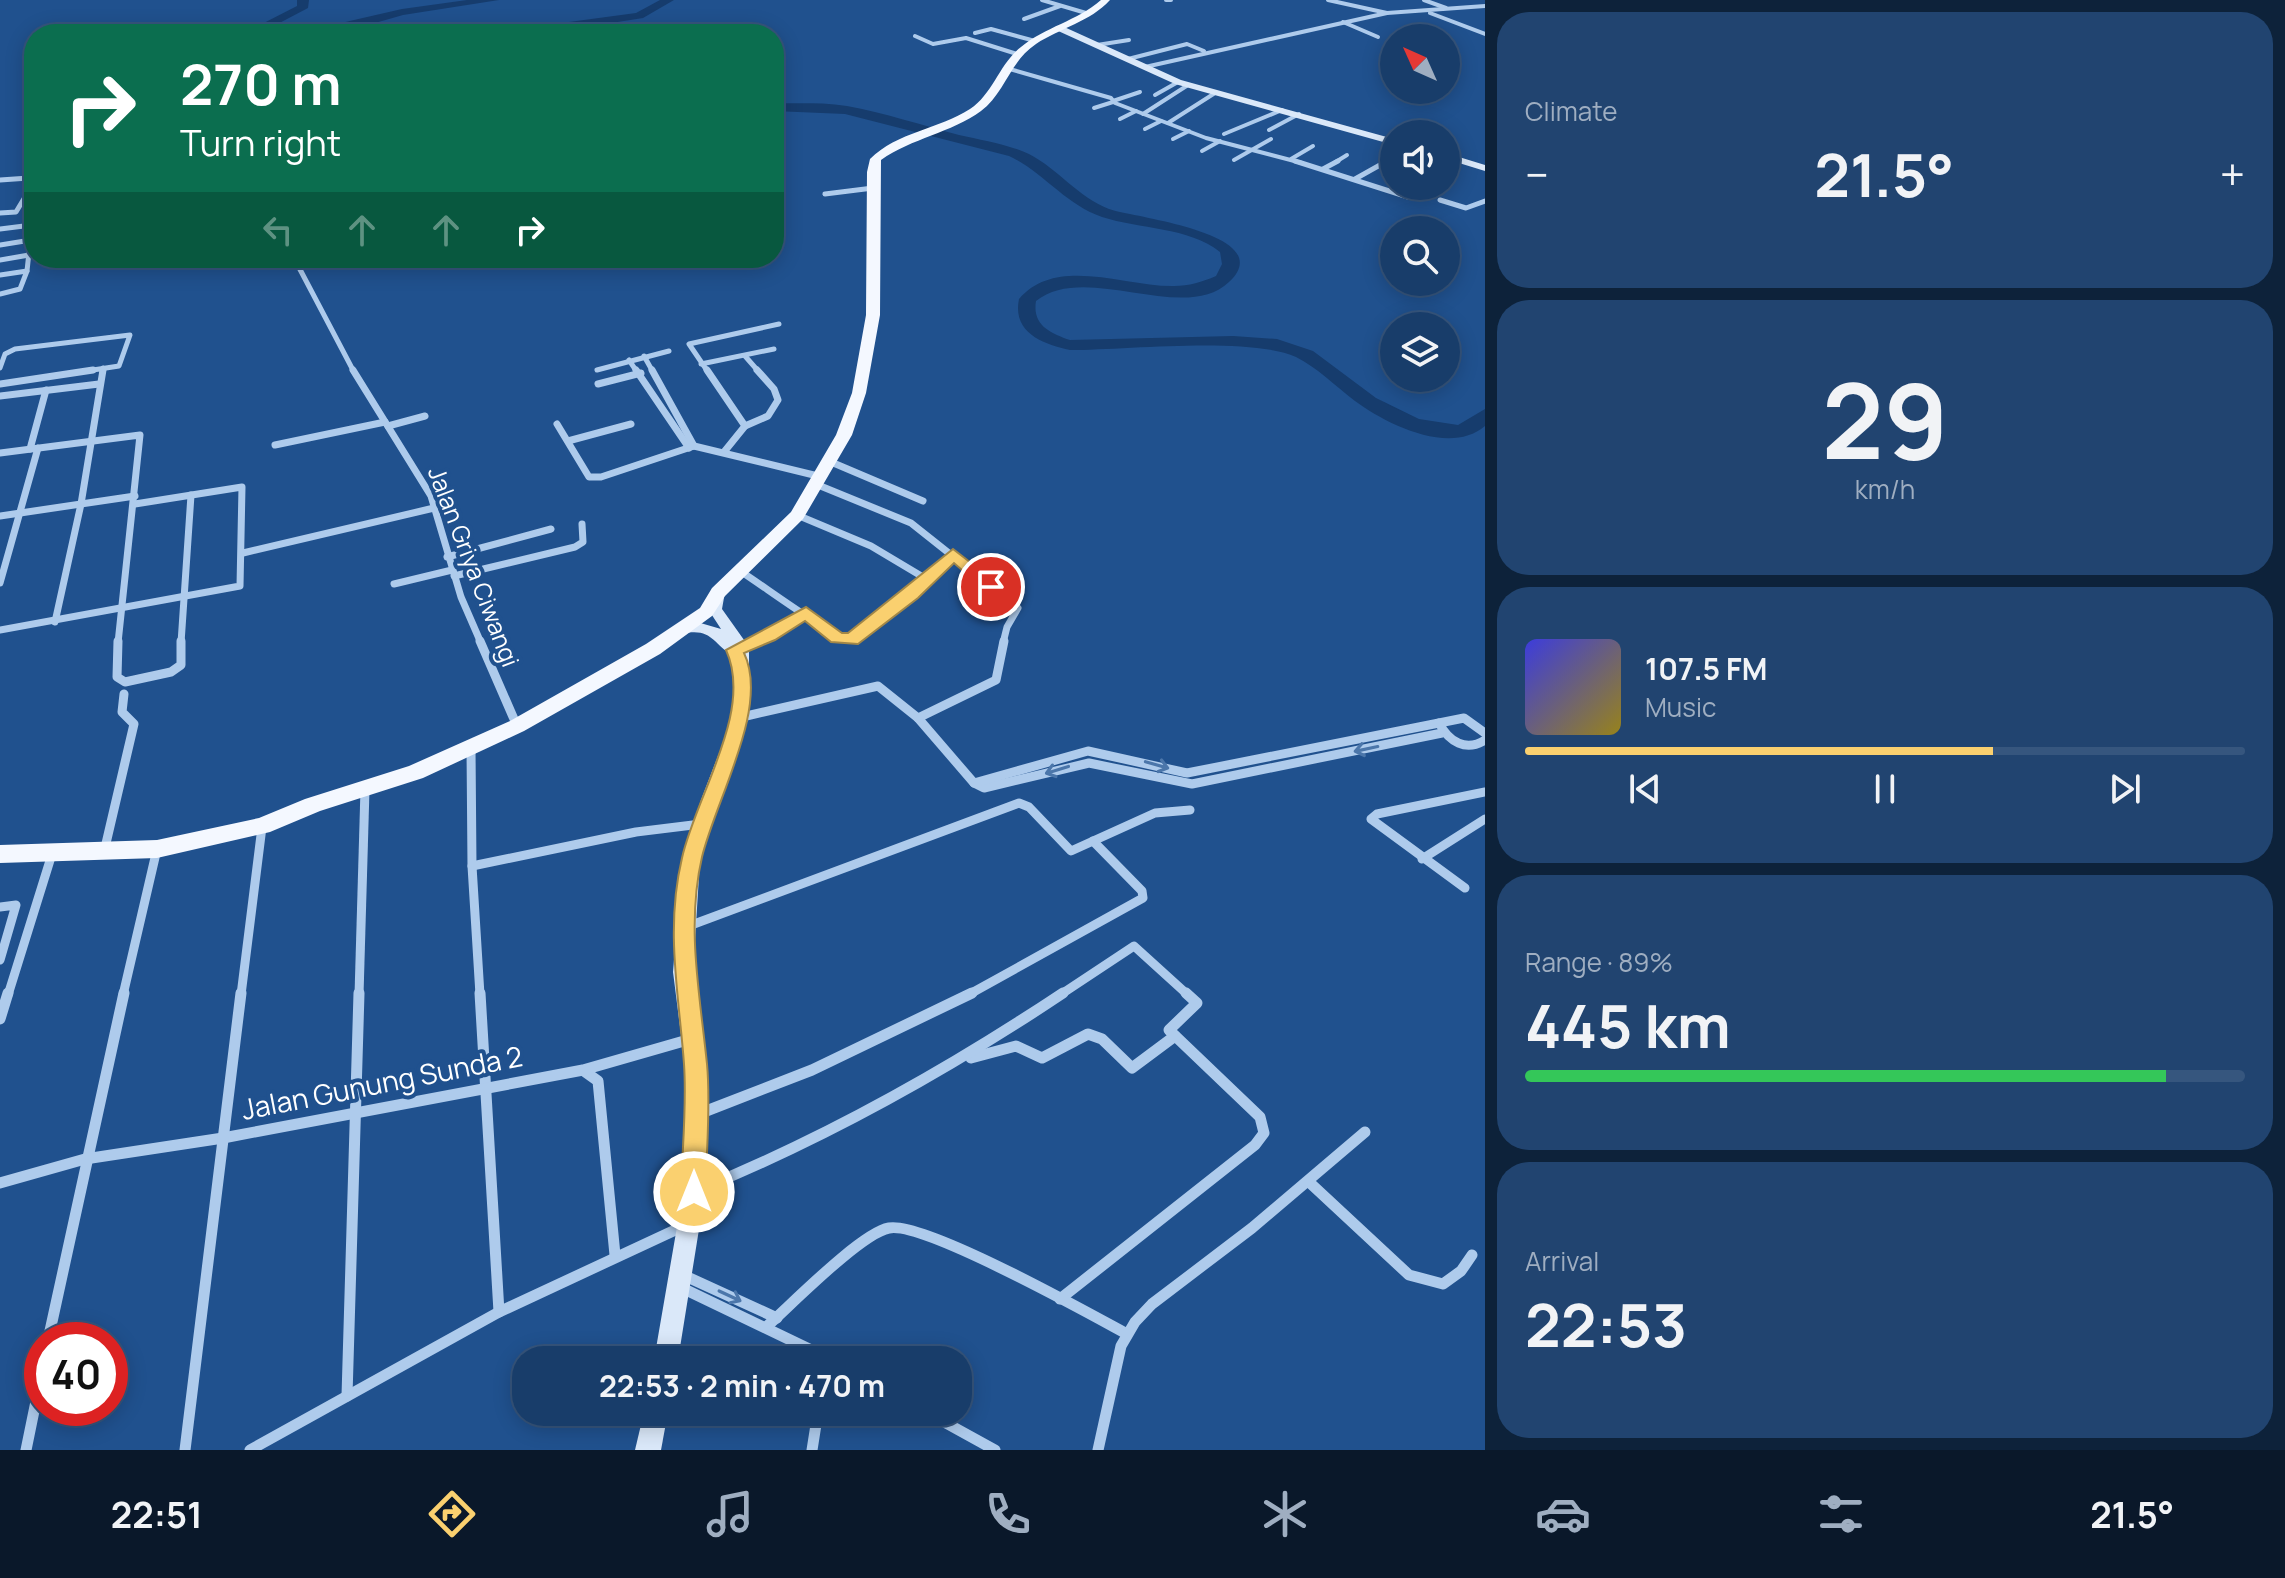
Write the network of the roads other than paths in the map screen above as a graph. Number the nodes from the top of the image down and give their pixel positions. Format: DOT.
graph roads {
  1 [pos="1042,0"];
  2 [pos="1106,0"];
  3 [pos="1328,0"];
  4 [pos="1424,0"];
  5 [pos="1060,6"];
  6 [pos="1485,6"];
  7 [pos="1471,8"];
  8 [pos="1451,10"];
  9 [pos="1425,11"];
  10 [pos="1485,12"];
  11 [pos="1086,13"];
  12 [pos="1387,13"];
  13 [pos="1024,19"];
  14 [pos="1342,22"];
  15 [pos="1059,28"];
  16 [pos="1485,32"];
  17 [pos="975,33"];
  18 [pos="915,36"];
  19 [pos="1378,37"];
  20 [pos="1129,40"];
  21 [pos="1035,41"];
  22 [pos="1097,45"];
  23 [pos="1205,51"];
  24 [pos="1017,54"];
  25 [pos="1128,59"];
  26 [pos="1145,67"];
  27 [pos="1006,68"];
  28 [pos="1178,82"];
  29 [pos="1188,85"];
  30 [pos="1140,92"];
  31 [pos="1215,93"];
  32 [pos="1155,95"];
  33 [pos="1113,102"];
  34 [pos="1094,108"];
  35 [pos="1282,110"];
  36 [pos="1136,111"];
  37 [pos="1143,114"];
  38 [pos="1299,114"];
  39 [pos="1120,119"];
  40 [pos="1161,121"];
  41 [pos="1168,123"];
  42 [pos="1145,129"];
  43 [pos="1269,130"];
  44 [pos="1189,131"];
  45 [pos="1224,134"];
  46 [pos="1380,138"];
  47 [pos="1173,139"];
  48 [pos="1271,139"];
  49 [pos="1220,141"];
  50 [pos="1313,146"];
  51 [pos="1251,149"];
  52 [pos="1202,151"];
  53 [pos="1347,155"];
  54 [pos="1291,159"];
  55 [pos="1234,160"];
  56 [pos="1460,160"];
  57 [pos="1380,165"];
  58 [pos="1485,168"];
  59 [pos="1323,169"];
  60 [pos="24,179"];
  61 [pos="1355,179"];
  62 [pos="0,180"];
  63 [pos="1380,187"];
  64 [pos="873,188"];
  65 [pos="825,194"];
  66 [pos="1440,200"];
  67 [pos="24,201"];
  68 [pos="1485,201"];
  69 [pos="0,210"];
  70 [pos="16,212"];
  71 [pos="24,213"];
  72 [pos="24,226"];
  73 [pos="0,229"];
  74 [pos="24,241"];
  75 [pos="0,245"];
  76 [pos="24,256"];
  77 [pos="0,260"];
  78 [pos="27,268"];
  79 [pos="299,268"];
  80 [pos="27,271"];
  81 [pos="0,275"];
  82 [pos="0,294"];
  83 [pos="779,324"];
  84 [pos="774,349"];
  85 [pos="669,351"];
  86 [pos="644,356"];
  87 [pos="745,356"];
  88 [pos="629,360"];
  89 [pos="701,364"];
  90 [pos="1,365"];
  91 [pos="103,368"];
  92 [pos="597,370"];
  93 [pos="641,373"];
  94 [pos="0,384"];
  95 [pos="99,384"];
  96 [pos="598,384"];
  97 [pos="46,390"];
  98 [pos="0,396"];
  99 [pos="425,416"];
  100 [pos="386,424"];
  101 [pos="557,424"];
  102 [pos="631,424"];
  103 [pos="745,426"];
  104 [pos="90,441"];
  105 [pos="568,441"];
  106 [pos="275,445"];
  107 [pos="691,447"];
  108 [pos="34,449"];
  109 [pos="724,452"];
  110 [pos="0,453"];
  111 [pos="824,475"];
  112 [pos="191,495"];
  113 [pos="135,500"];
  114 [pos="923,501"];
  115 [pos="81,504"];
  116 [pos="434,508"];
  117 [pos="22,513"];
  118 [pos="797,515"];
  119 [pos="0,516"];
  120 [pos="582,524"];
  121 [pos="551,529"];
  122 [pos="243,553"];
  123 [pos="953,554"];
  124 [pos="447,557"];
  125 [pos="740,571"];
  126 [pos="453,573"];
  127 [pos="928,580"];
  128 [pos="0,583"];
  129 [pos="394,584"];
  130 [pos="718,592"];
  131 [pos="182,599"];
  132 [pos="119,611"];
  133 [pos="806,613"];
  134 [pos="55,622"];
  135 [pos="0,630"];
  136 [pos="679,630"];
  137 [pos="739,653"];
  138 [pos="124,694"];
  139 [pos="741,717"];
  140 [pos="918,718"];
  141 [pos="1439,723"];
  142 [pos="517,726"];
  143 [pos="1484,728"];
  144 [pos="1442,733"];
  145 [pos="1483,746"];
  146 [pos="471,748"];
  147 [pos="1088,751"];
  148 [pos="1089,763"];
  149 [pos="974,783"];
  150 [pos="365,789"];
  151 [pos="1485,792"];
  152 [pos="1190,810"];
  153 [pos="1485,819"];
  154 [pos="701,824"];
  155 [pos="262,826"];
  156 [pos="1093,841"];
  157 [pos="157,849"];
  158 [pos="104,852"];
  159 [pos="0,854"];
  160 [pos="52,854"];
  161 [pos="1422,859"];
  162 [pos="472,866"];
  163 [pos="1465,888"];
  164 [pos="0,907"];
  165 [pos="685,927"];
  166 [pos="0,960"];
  167 [pos="0,1019"];
  168 [pos="1175,1036"];
  169 [pos="691,1039"];
  170 [pos="959,1062"];
  171 [pos="583,1070"];
  172 [pos="484,1087"];
  173 [pos="356,1111"];
  174 [pos="693,1116"];
  175 [pos="1365,1132"];
  176 [pos="223,1138"];
  177 [pos="85,1159"];
  178 [pos="1309,1182"];
  179 [pos="0,1183"];
  180 [pos="694,1192"];
  181 [pos="691,1223"];
  182 [pos="615,1255"];
  183 [pos="1472,1255"];
  184 [pos="682,1281"];
  185 [pos="1060,1299"];
  186 [pos="499,1312"];
  187 [pos="777,1318"];
  188 [pos="52,1322"];
  189 [pos="766,1327"];
  190 [pos="1127,1334"];
  191 [pos="669,1346"];
  192 [pos="802,1346"];
  193 [pos="347,1396"];
  194 [pos="31,1426"];
  195 [pos="653,1426"];
  196 [pos="816,1426"];
  197 [pos="951,1426"];
  198 [pos="26,1450"];
  199 [pos="185,1450"];
  200 [pos="250,1450"];
  201 [pos="648,1450"];
  202 [pos="812,1450"];
  203 [pos="995,1450"];
  204 [pos="1098,1450"];
  1 -- 5 [label="street"];
  2 -- 11 [label="main road"];
  3 -- 12 [label="street"];
  4 -- 8 [label="street"];
  5 -- 11 [label="street"];
  5 -- 13 [label="street"];
  6 -- 7 [label="street"];
  7 -- 8 [label="street"];
  7 -- 10 [label="street"];
  8 -- 9 [label="street"];
  9 -- 12 [label="street"];
  9 -- 16 [label="street"];
  11 -- 15 [label="main road"];
  12 -- 14 [label="street"];
  14 -- 19 [label="street"];
  14 -- 23 [label="street"];
  15 -- 21 [label="main road"];
  15 -- 22 [label="street"];
  17 -- 21 [label="street"];
  18 -- 24 [label="street"];
  20 -- 22 [label="street"];
  21 -- 24 [label="main road"];
  22 -- 25 [label="street"];
  23 -- 25 [label="street"];
  23 -- 26 [label="street"];
  24 -- 27 [label="main road"];
  25 -- 26 [label="street"];
  26 -- 28 [label="street"];
  27 -- 33 [label="street"];
  27 -- 64 [label="main road"];
  28 -- 29 [label="street"];
  28 -- 32 [label="street"];
  29 -- 31 [label="street"];
  29 -- 37 [label="street"];
  30 -- 33 [label="street"];
  31 -- 35 [label="street"];
  31 -- 41 [label="street"];
  33 -- 34 [label="street"];
  33 -- 36 [label="street"];
  35 -- 38 [label="street"];
  35 -- 45 [label="street"];
  36 -- 37 [label="street"];
  36 -- 39 [label="street"];
  37 -- 40 [label="street"];
  38 -- 43 [label="street"];
  38 -- 46 [label="street"];
  40 -- 41 [label="street"];
  40 -- 42 [label="street"];
  41 -- 44 [label="street"];
  44 -- 47 [label="street"];
  44 -- 49 [label="street"];
  48 -- 51 [label="street"];
  49 -- 51 [label="street"];
  49 -- 52 [label="street"];
  50 -- 54 [label="street"];
  51 -- 54 [label="street"];
  51 -- 55 [label="street"];
  53 -- 59 [label="street"];
  54 -- 59 [label="street"];
  56 -- 58 [label="street"];
  57 -- 61 [label="street"];
  59 -- 61 [label="street"];
  60 -- 62 [label="street"];
  61 -- 63 [label="street"];
  64 -- 65 [label="street"];
  64 -- 111 [label="main road"];
  66 -- 68 [label="street"];
  67 -- 70 [label="street"];
  69 -- 70 [label="street"];
  70 -- 71 [label="street"];
  72 -- 73 [label="street"];
  74 -- 75 [label="street"];
  76 -- 77 [label="street"];
  78 -- 80 [label="street"];
  79 -- 100 [label="street, Jalan Griya Ciwangi"];
  80 -- 81 [label="street"];
  80 -- 82 [label="street"];
  83 -- 89 [label="street"];
  84 -- 87 [label="street"];
  85 -- 86 [label="street"];
  86 -- 88 [label="street"];
  86 -- 107 [label="street"];
  87 -- 89 [label="street"];
  87 -- 103 [label="street"];
  88 -- 92 [label="street"];
  88 -- 93 [label="street"];
  89 -- 103 [label="street"];
  90 -- 91 [label="street"];
  91 -- 94 [label="street"];
  91 -- 95 [label="street"];
  93 -- 96 [label="street"];
  93 -- 107 [label="street"];
  95 -- 97 [label="street"];
  95 -- 104 [label="street"];
  97 -- 98 [label="street"];
  97 -- 108 [label="street"];
  99 -- 100 [label="street"];
  100 -- 106 [label="street"];
  100 -- 116 [label="street, Jalan Griya Ciwangi"];
  101 -- 105 [label="street"];
  102 -- 105 [label="street"];
  103 -- 109 [label="street"];
  104 -- 108 [label="street"];
  104 -- 113 [label="street"];
  104 -- 115 [label="street"];
  105 -- 107 [label="street"];
  107 -- 109 [label="street"];
  108 -- 110 [label="street"];
  108 -- 117 [label="street"];
  109 -- 111 [label="street"];
  111 -- 114 [label="street"];
  111 -- 118 [label="main road"];
  111 -- 123 [label="street"];
  112 -- 113 [label="street"];
  112 -- 122 [label="street"];
  112 -- 131 [label="street"];
  113 -- 115 [label="street"];
  113 -- 132 [label="street"];
  115 -- 117 [label="street"];
  115 -- 134 [label="street"];
  116 -- 122 [label="street"];
  116 -- 124 [label="street, Jalan Griya Ciwangi"];
  117 -- 119 [label="street"];
  117 -- 128 [label="street"];
  118 -- 125 [label="main road"];
  118 -- 127 [label="street"];
  120 -- 126 [label="street"];
  121 -- 124 [label="street"];
  122 -- 131 [label="street"];
  123 -- 127 [label="street"];
  123 -- 140 [label="street"];
  124 -- 126 [label="street, Jalan Griya Ciwangi"];
  125 -- 130 [label="main road"];
  125 -- 133 [label="street"];
  126 -- 129 [label="street"];
  126 -- 142 [label="street, Jalan Griya Ciwangi"];
  127 -- 133 [label="street"];
  130 -- 136 [label="main road"];
  130 -- 137 [label="street"];
  131 -- 132 [label="street"];
  131 -- 132 [label="street"];
  132 -- 134 [label="street"];
  133 -- 137 [label="street"];
  134 -- 135 [label="street"];
  136 -- 137 [label="street"];
  136 -- 142 [label="main road"];
  137 -- 139 [label="street"];
  138 -- 158 [label="street"];
  139 -- 140 [label="street"];
  139 -- 154 [label="street"];
  140 -- 149 [label="street"];
  141 -- 143 [label="street"];
  141 -- 144 [label="street"];
  147 -- 141 [label="street, one-way"];
  142 -- 146 [label="main road"];
  144 -- 145 [label="street"];
  144 -- 148 [label="street, one-way"];
  146 -- 150 [label="main road"];
  146 -- 162 [label="street"];
  147 -- 148 [label="street"];
  147 -- 149 [label="street"];
  148 -- 149 [label="street, one-way"];
  150 -- 155 [label="main road"];
  150 -- 173 [label="street"];
  151 -- 161 [label="street"];
  152 -- 156 [label="street"];
  153 -- 161 [label="street"];
  154 -- 162 [label="street"];
  154 -- 165 [label="street"];
  155 -- 157 [label="main road"];
  155 -- 176 [label="street"];
  156 -- 165 [label="street"];
  156 -- 174 [label="street"];
  157 -- 158 [label="main road"];
  157 -- 177 [label="street"];
  158 -- 160 [label="main road"];
  159 -- 160 [label="main road"];
  160 -- 167 [label="street"];
  161 -- 163 [label="street"];
  162 -- 172 [label="street"];
  164 -- 166 [label="street"];
  165 -- 169 [label="street"];
  168 -- 170 [label="street"];
  168 -- 170 [label="street"];
  168 -- 185 [label="street"];
  169 -- 171 [label="street, Jalan Gunung Sunda 2"];
  169 -- 174 [label="street"];
  170 -- 180 [label="street"];
  171 -- 172 [label="street, Jalan Gunung Sunda 2"];
  171 -- 182 [label="street"];
  172 -- 173 [label="street, Jalan Gunung Sunda 2"];
  172 -- 186 [label="street"];
  173 -- 176 [label="street, Jalan Gunung Sunda 2"];
  173 -- 193 [label="street"];
  174 -- 180 [label="street"];
  175 -- 178 [label="street"];
  176 -- 177 [label="street, Jalan Gunung Sunda 2"];
  176 -- 199 [label="street"];
  177 -- 179 [label="street, Jalan Gunung Sunda 2"];
  177 -- 188 [label="street"];
  178 -- 183 [label="street"];
  178 -- 190 [label="street"];
  180 -- 181 [label="street"];
  181 -- 182 [label="street"];
  181 -- 184 [label="street"];
  182 -- 186 [label="street"];
  184 -- 187 [label="street, one-way"];
  184 -- 189 [label="street"];
  184 -- 191 [label="street"];
  185 -- 187 [label="street"];
  185 -- 190 [label="street"];
  186 -- 193 [label="street"];
  187 -- 189 [label="street"];
  189 -- 192 [label="street"];
  190 -- 204 [label="street"];
  193 -- 200 [label="street"];
  194 -- 198 [label="street"];
  195 -- 201 [label="street"];
  196 -- 202 [label="street"];
  197 -- 203 [label="street"];
}
